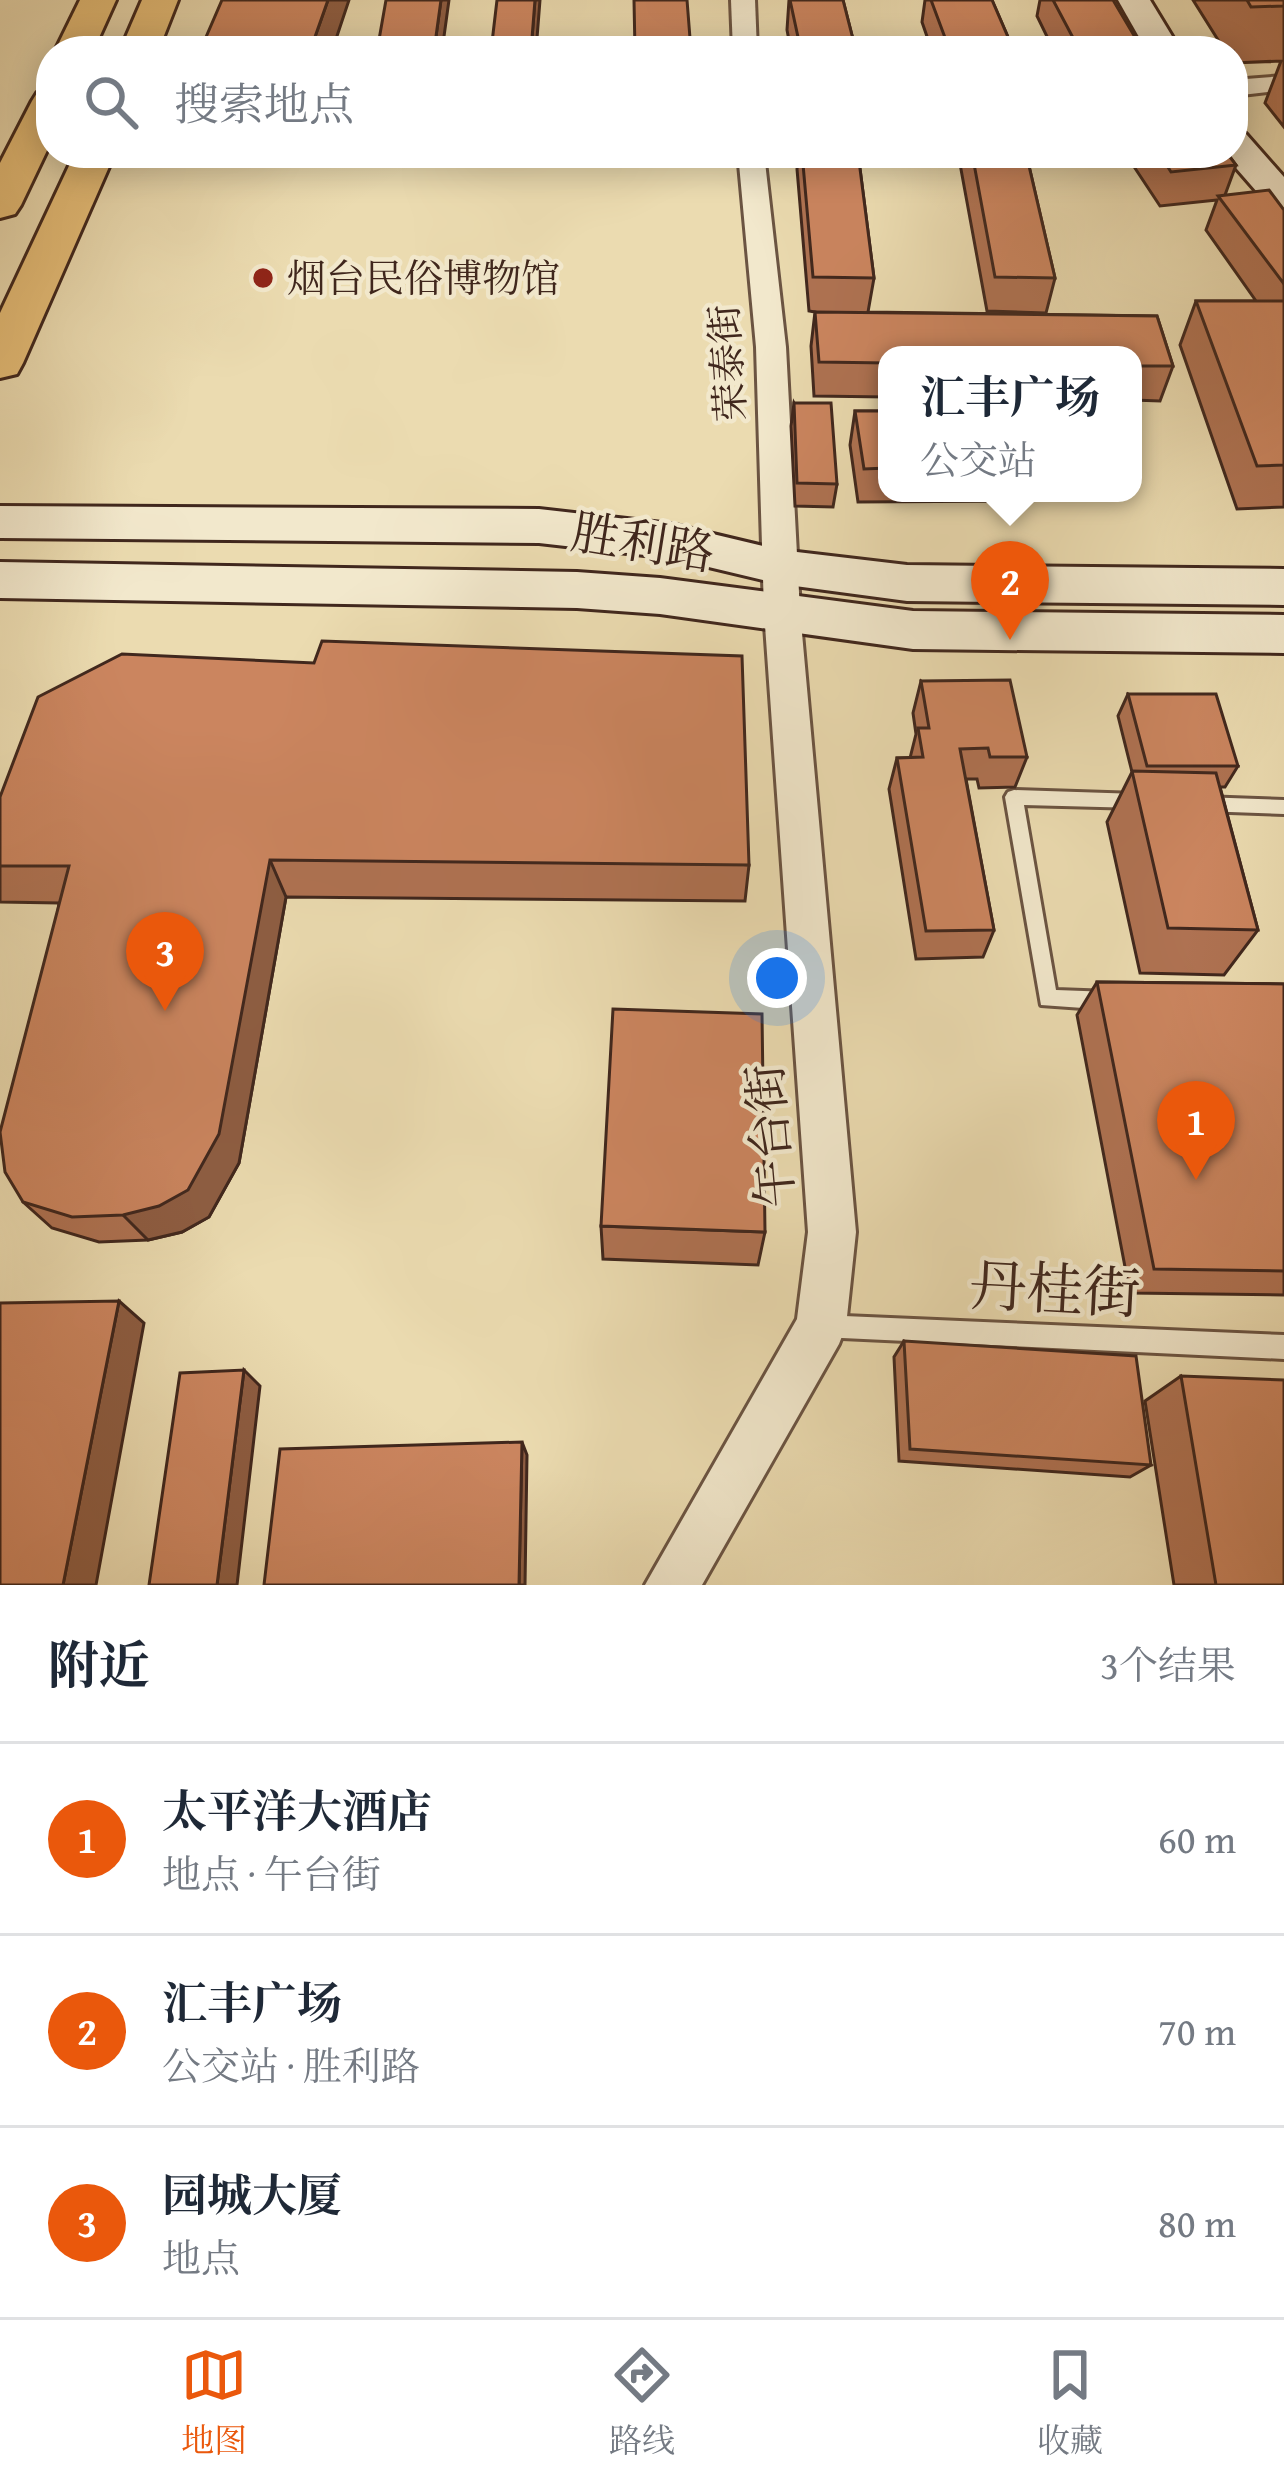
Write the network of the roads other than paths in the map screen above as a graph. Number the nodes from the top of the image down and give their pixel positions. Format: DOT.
graph roads {
  1 [pos="98,0"];
  2 [pos="160,0"];
  3 [pos="743,0"];
  4 [pos="1134,0"];
  5 [pos="81,36"];
  6 [pos="145,36"];
  7 [pos="744,36"];
  8 [pos="1155,36"];
  9 [pos="1284,83"];
  10 [pos="1248,87"];
  11 [pos="36,131"];
  12 [pos="1248,159"];
  13 [pos="87,168"];
  14 [pos="753,168"];
  15 [pos="1284,200"];
  16 [pos="0,205"];
  17 [pos="0,363"];
  18 [pos="0,522"];
  19 [pos="0,580"];
  20 [pos="1284,587"];
  21 [pos="781,589"];
  22 [pos="1284,634"];
  23 [pos="1149,802"];
  24 [pos="1172,802"];
  25 [pos="1284,807"];
  26 [pos="1142,1002"];
  27 [pos="821,1326"];
  28 [pos="1284,1347"];
  29 [pos="672,1585"];
  1 -- 5 [label="main road"];
  2 -- 6 [label="main road"];
  3 -- 7 [label="street"];
  4 -- 8 [label="main road"];
  9 -- 10 [label="street"];
  11 -- 16 [label="main road"];
  12 -- 15 [label="main road"];
  13 -- 17 [label="main road"];
  14 -- 21 [label="street, 荣泰街"];
  18 -- 21 [label="main road, 胜利路"];
  19 -- 21 [label="main road, 胜利路"];
  20 -- 21 [label="main road, 胜利路"];
  21 -- 22 [label="main road, 胜利路"];
  21 -- 27 [label="street, 午台街"];
  23 -- 26 [label="lane"];
  24 -- 25 [label="lane"];
  27 -- 28 [label="lane, 丹桂街"];
  27 -- 29 [label="street, 午台街"];
}
